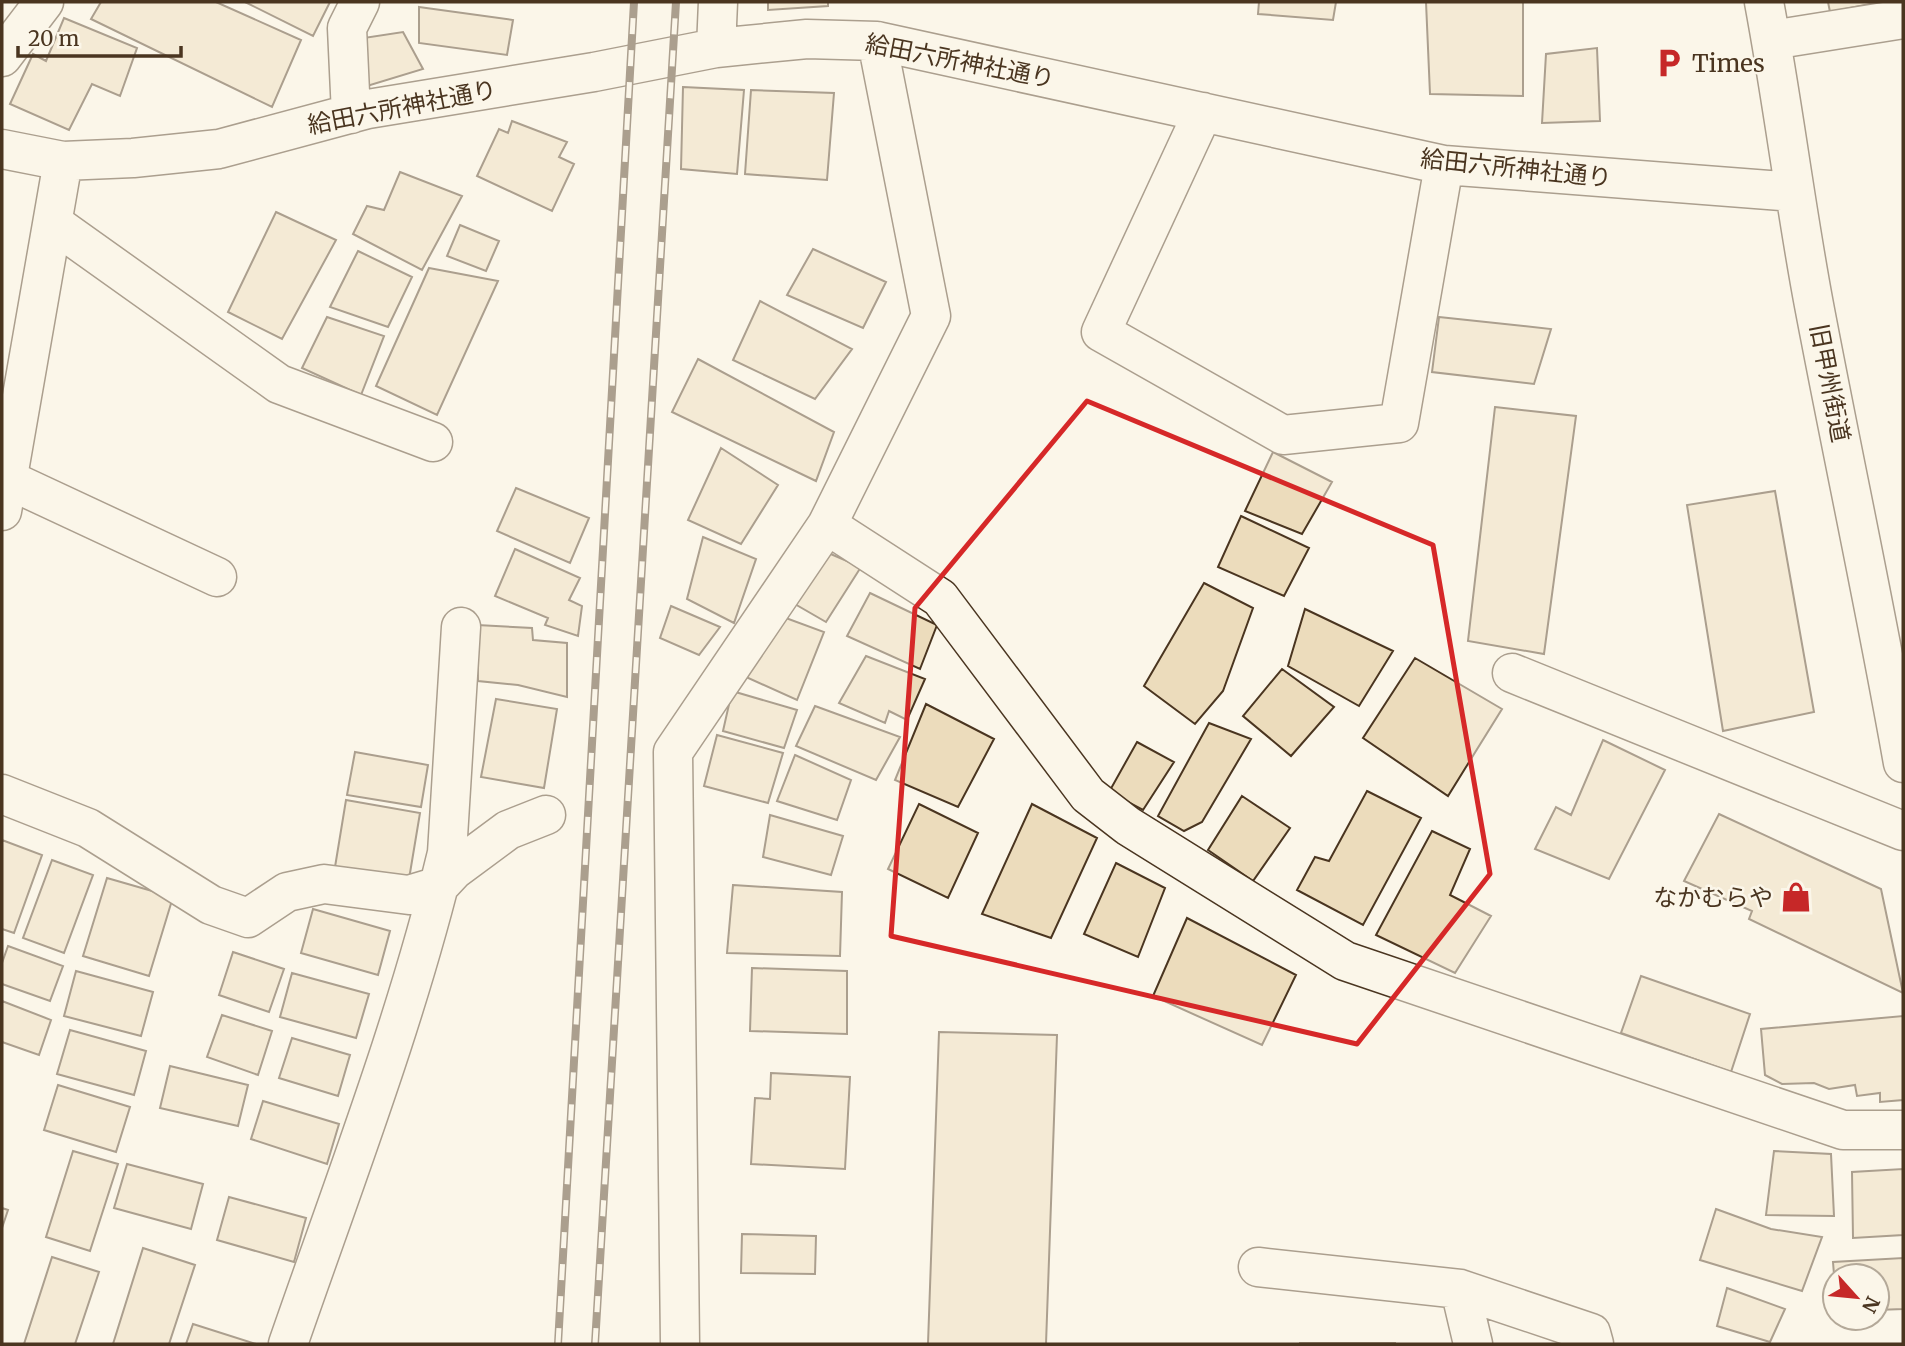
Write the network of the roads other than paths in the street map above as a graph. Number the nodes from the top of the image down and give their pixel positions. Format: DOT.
graph roads {
  1 [pos="44,2"];
  2 [pos="360,2"];
  3 [pos="718,2"];
  4 [pos="1764,2"];
  5 [pos="1903,19"];
  6 [pos="1772,40"];
  7 [pos="877,41"];
  8 [pos="716,48"];
  9 [pos="2,57"];
  10 [pos="1203,112"];
  11 [pos="351,114"];
  12 [pos="2,149"];
  13 [pos="63,161"];
  14 [pos="1444,165"];
  15 [pos="1795,192"];
  16 [pos="53,223"];
  17 [pos="433,442"];
  18 [pos="5,495"];
  19 [pos="827,526"];
  20 [pos="218,577"];
  21 [pos="461,627"];
  22 [pos="1892,633"];
  23 [pos="1512,673"];
  24 [pos="1903,763"];
  25 [pos="2,794"];
  26 [pos="546,815"];
  27 [pos="1903,831"];
  28 [pos="439,886"];
  29 [pos="1903,1130"];
  30 [pos="1258,1267"];
  31 [pos="1460,1289"];
  32 [pos="288,1344"];
  33 [pos="680,1344"];
  34 [pos="1473,1344"];
  35 [pos="1594,1344"];
  1 -- 9 [label="street"];
  2 -- 11 [label="street"];
  3 -- 8 [label="street"];
  4 -- 6 [label="street, 旧甲州街道"];
  5 -- 6 [label="street"];
  6 -- 15 [label="street, 旧甲州街道"];
  7 -- 8 [label="street, 給田六所神社通り"];
  7 -- 10 [label="street, 給田六所神社通り"];
  7 -- 19 [label="street"];
  8 -- 11 [label="street, 給田六所神社通り"];
  10 -- 14 [label="street, 給田六所神社通り"];
  10 -- 14 [label="street"];
  11 -- 13 [label="street, 給田六所神社通り"];
  12 -- 13 [label="street, 給田六所神社通り"];
  13 -- 16 [label="street"];
  14 -- 15 [label="street, 給田六所神社通り"];
  15 -- 22 [label="street, 旧甲州街道"];
  16 -- 17 [label="street"];
  16 -- 18 [label="street"];
  18 -- 20 [label="street"];
  19 -- 29 [label="street"];
  19 -- 33 [label="street"];
  21 -- 28 [label="street"];
  22 -- 24 [label="street, 旧甲州街道"];
  23 -- 27 [label="street"];
  25 -- 28 [label="street"];
  26 -- 28 [label="street"];
  28 -- 32 [label="street"];
  30 -- 31 [label="street"];
  31 -- 34 [label="street"];
  31 -- 35 [label="street"];
}
